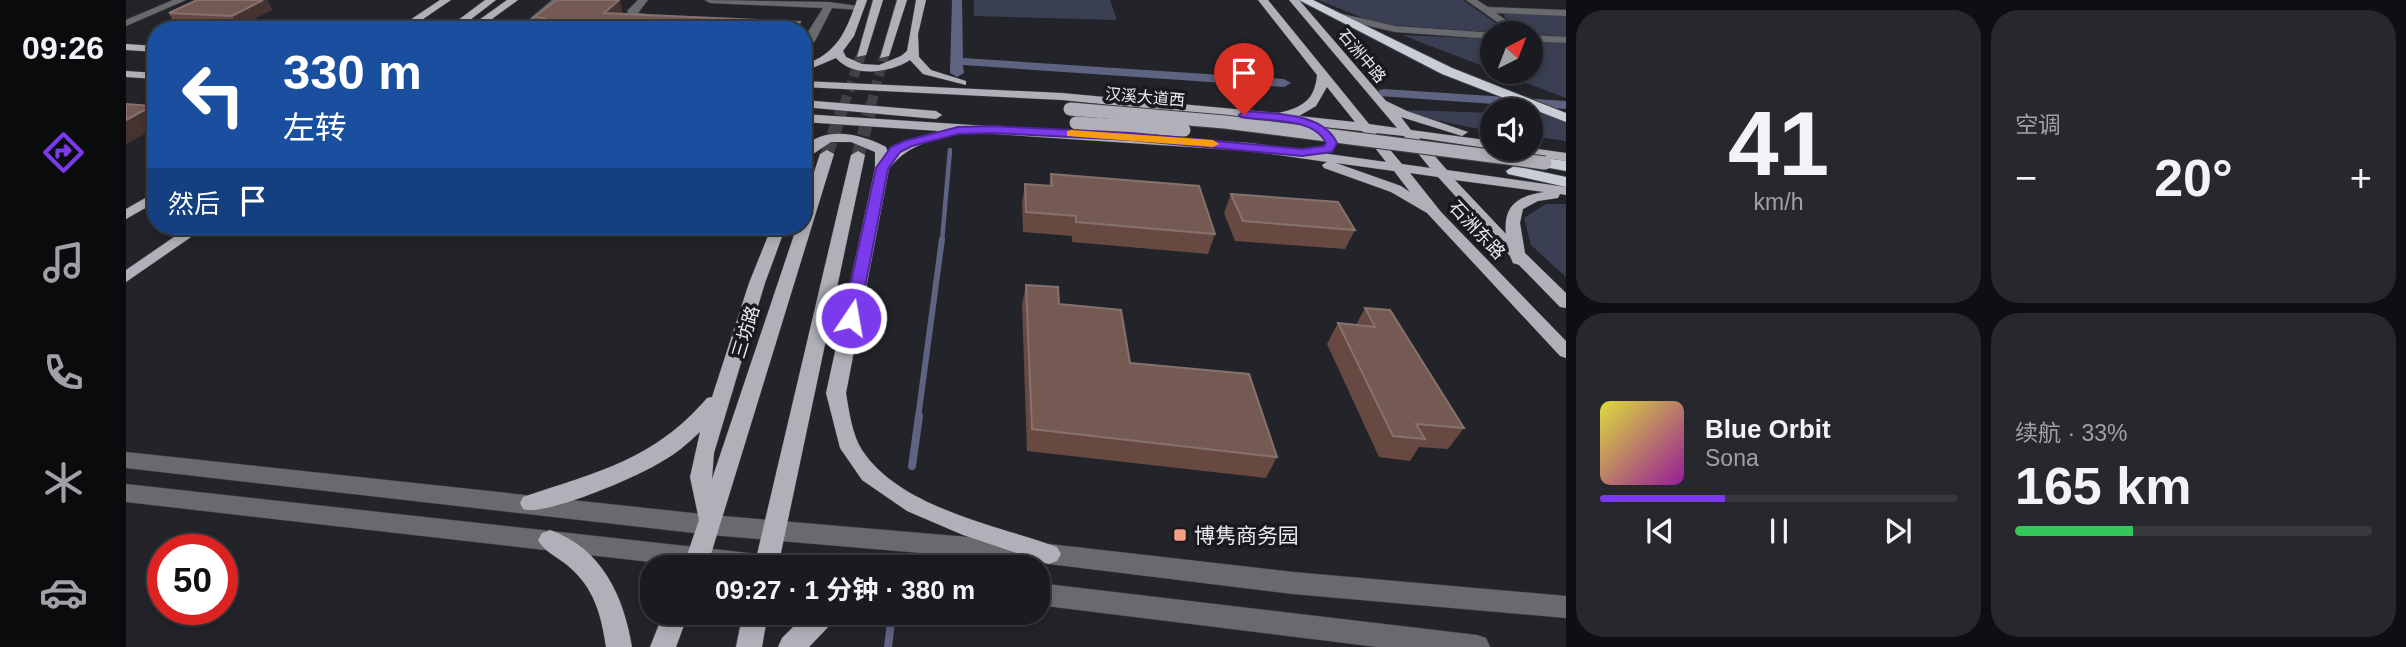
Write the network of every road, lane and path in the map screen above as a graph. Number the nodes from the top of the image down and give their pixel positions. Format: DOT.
graph roads {
  1 [pos="181,0"];
  2 [pos="446,0"];
  3 [pos="462,0"];
  4 [pos="491,0"];
  5 [pos="513,0"];
  6 [pos="558,0"];
  7 [pos="643,0"];
  8 [pos="710,0"];
  9 [pos="878,0"];
  10 [pos="902,0"];
  11 [pos="921,0"];
  12 [pos="1263,0"];
  13 [pos="1294,0"];
  14 [pos="1304,0"];
  15 [pos="1471,0"];
  16 [pos="861,3"];
  17 [pos="829,5"];
  18 [pos="1485,10"];
  19 [pos="1323,11"];
  20 [pos="1566,13"];
  21 [pos="665,19"];
  22 [pos="414,21"];
  23 [pos="434,21"];
  24 [pos="462,21"];
  25 [pos="483,21"];
  26 [pos="533,21"];
  27 [pos="1501,21"];
  28 [pos="126,23"];
  29 [pos="812,32"];
  30 [pos="1480,35"];
  31 [pos="1544,39"];
  32 [pos="1566,40"];
  33 [pos="126,47"];
  34 [pos="147,48"];
  35 [pos="839,52"];
  36 [pos="912,52"];
  37 [pos="861,55"];
  38 [pos="884,56"];
  39 [pos="812,66"];
  40 [pos="126,74"];
  41 [pos="1323,74"];
  42 [pos="147,75"];
  43 [pos="1357,77"];
  44 [pos="812,84"];
  45 [pos="812,93"];
  46 [pos="1024,95"];
  47 [pos="1376,97"];
  48 [pos="812,104"];
  49 [pos="812,111"];
  50 [pos="959,117"];
  51 [pos="1272,117"];
  52 [pos="1566,118"];
  53 [pos="812,119"];
  54 [pos="1288,119"];
  55 [pos="1368,127"];
  56 [pos="992,129"];
  57 [pos="1406,132"];
  58 [pos="1480,139"];
  59 [pos="1480,141"];
  60 [pos="812,145"];
  61 [pos="1250,147"];
  62 [pos="1302,152"];
  63 [pos="1543,153"];
  64 [pos="827,154"];
  65 [pos="859,155"];
  66 [pos="1566,157"];
  67 [pos="1545,163"];
  68 [pos="1400,166"];
  69 [pos="1566,167"];
  70 [pos="882,168"];
  71 [pos="1514,171"];
  72 [pos="1441,172"];
  73 [pos="1566,182"];
  74 [pos="147,188"];
  75 [pos="1566,193"];
  76 [pos="126,201"];
  77 [pos="147,202"];
  78 [pos="812,202"];
  79 [pos="126,215"];
  80 [pos="1436,215"];
  81 [pos="187,235"];
  82 [pos="776,235"];
  83 [pos="802,235"];
  84 [pos="1476,257"];
  85 [pos="1519,260"];
  86 [pos="126,277"];
  87 [pos="1566,303"];
  88 [pos="1566,352"];
  89 [pos="722,392"];
  90 [pos="126,460"];
  91 [pos="126,493"];
  92 [pos="531,503"];
  93 [pos="711,525"];
  94 [pos="773,529"];
  95 [pos="550,540"];
  96 [pos="646,555"];
  97 [pos="700,555"];
  98 [pos="772,555"];
  99 [pos="1003,555"];
  100 [pos="1024,555"];
  101 [pos="1050,560"];
  102 [pos="1050,595"];
  103 [pos="1566,607"];
  104 [pos="672,625"];
  105 [pos="753,625"];
  106 [pos="813,625"];
  107 [pos="619,647"];
  108 [pos="663,647"];
  109 [pos="748,647"];
  110 [pos="791,647"];
  111 [pos="1477,647"];
  1 -- 28 [label="street"];
  2 -- 22 [label="main road"];
  3 -- 23 [label="main road"];
  4 -- 24 [label="main road"];
  5 -- 25 [label="main road"];
  6 -- 26 [label="street"];
  7 -- 21 [label="street"];
  8 -- 17 [label="street"];
  9 -- 37 [label="main road"];
  10 -- 38 [label="main road"];
  11 -- 36 [label="main road"];
  12 -- 41 [label="main road"];
  13 -- 43 [label="main road, 石洲中路"];
  14 -- 19 [label="highway"];
  15 -- 18 [label="street"];
  16 -- 17 [label="street"];
  16 -- 35 [label="main road"];
  17 -- 29 [label="street"];
  18 -- 20 [label="street"];
  18 -- 27 [label="street"];
  19 -- 30 [label="street"];
  19 -- 52 [label="highway"];
  31 -- 32 [label="street"];
  33 -- 34 [label="main road"];
  35 -- 36 [label="main road"];
  35 -- 39 [label="main road"];
  36 -- 46 [label="main road"];
  40 -- 42 [label="main road"];
  41 -- 43 [label="main road"];
  41 -- 51 [label="main road"];
  41 -- 55 [label="main road"];
  43 -- 47 [label="main road, 石洲中路"];
  44 -- 46 [label="main road"];
  45 -- 67 [label="main road, 汉溪大道西, bridge"];
  46 -- 51 [label="main road"];
  47 -- 57 [label="main road, 石洲中路"];
  47 -- 58 [label="main road"];
  48 -- 50 [label="main road"];
  49 -- 50 [label="main road, 汉溪大道西"];
  50 -- 71 [label="main road, 汉溪大道西, bridge"];
  51 -- 54 [label="main road"];
  53 -- 56 [label="main road"];
  54 -- 55 [label="main road"];
  54 -- 62 [label="main road"];
  55 -- 57 [label="main road"];
  55 -- 68 [label="main road, 石洲东路"];
  56 -- 61 [label="main road"];
  56 -- 70 [label="main road"];
  57 -- 59 [label="main road"];
  57 -- 72 [label="main road, 石洲东路"];
  60 -- 70 [label="main road"];
  61 -- 62 [label="main road"];
  61 -- 80 [label="main road"];
  62 -- 68 [label="main road"];
  63 -- 66 [label="main road"];
  64 -- 78 [label="main road, 三坊路"];
  65 -- 94 [label="main road"];
  67 -- 69 [label="highway"];
  68 -- 72 [label="main road"];
  68 -- 80 [label="main road, 石洲东路"];
  70 -- 100 [label="main road"];
  71 -- 73 [label="highway"];
  72 -- 75 [label="main road"];
  72 -- 85 [label="main road, 石洲东路"];
  74 -- 76 [label="main road"];
  75 -- 85 [label="main road"];
  77 -- 79 [label="main road"];
  80 -- 84 [label="main road, 石洲东路"];
  81 -- 86 [label="main road"];
  82 -- 89 [label="main road"];
  83 -- 93 [label="main road, 三坊路"];
  84 -- 85 [label="main road"];
  84 -- 88 [label="main road, 石洲东路"];
  85 -- 87 [label="main road, 石洲东路"];
  89 -- 92 [label="main road"];
  89 -- 93 [label="main road"];
  90 -- 92 [label="street"];
  91 -- 95 [label="street"];
  92 -- 93 [label="street"];
  93 -- 94 [label="street"];
  93 -- 97 [label="main road, 三坊路"];
  94 -- 98 [label="main road"];
  94 -- 99 [label="street"];
  95 -- 96 [label="street"];
  95 -- 107 [label="main road"];
  101 -- 103 [label="street"];
  102 -- 111 [label="street"];
  104 -- 108 [label="main road"];
  105 -- 109 [label="main road"];
  106 -- 110 [label="main road"];
}
